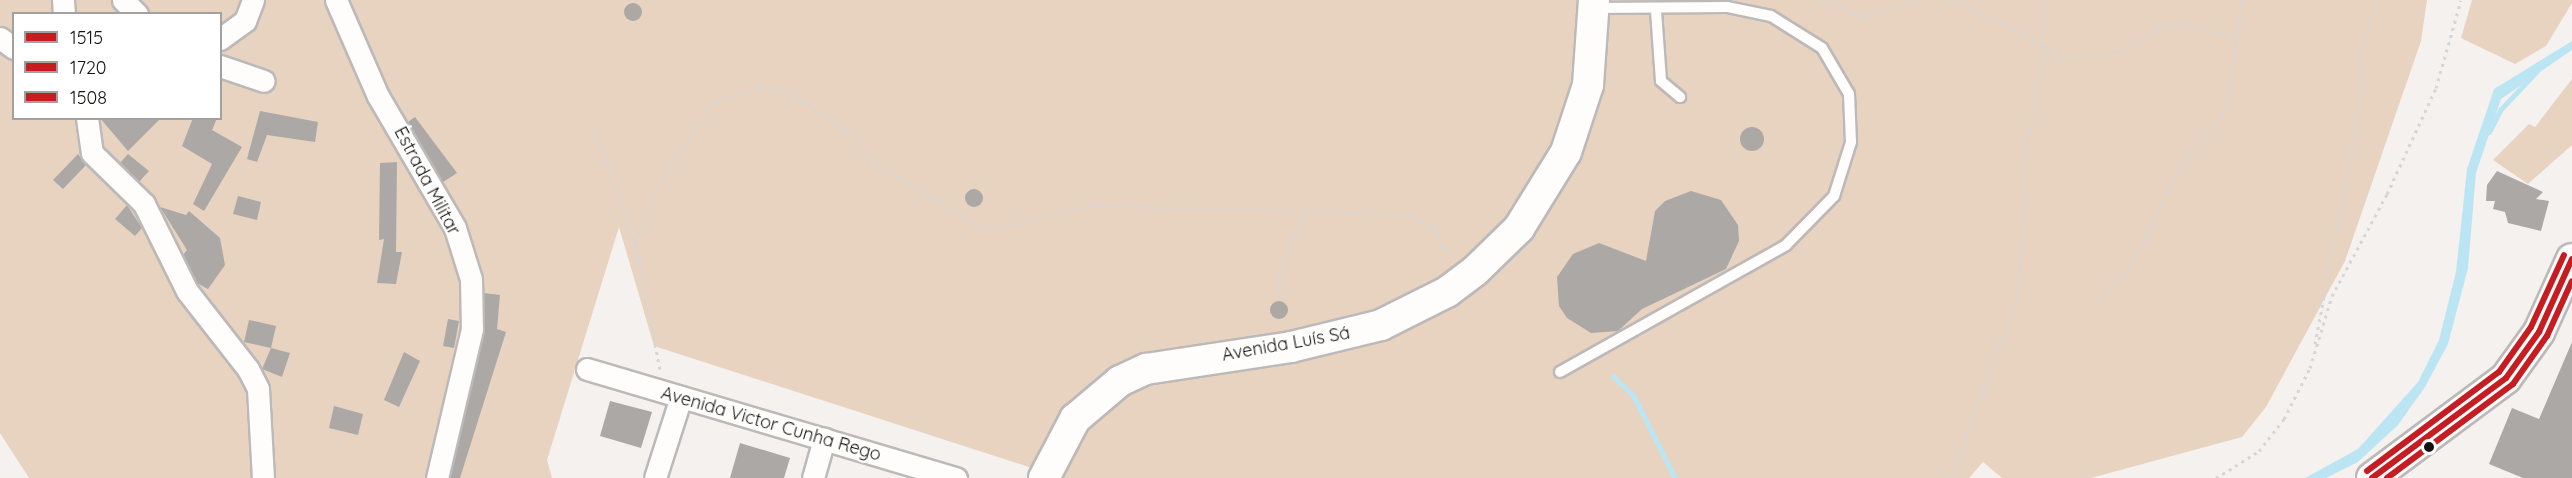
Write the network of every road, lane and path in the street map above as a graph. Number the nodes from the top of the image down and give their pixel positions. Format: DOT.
graph roads {
  1 [pos="123,0"];
  2 [pos="253,0"];
  3 [pos="336,0"];
  4 [pos="1818,0"];
  5 [pos="1916,0"];
  6 [pos="1947,0"];
  7 [pos="2043,0"];
  8 [pos="2242,0"];
  9 [pos="2378,0"];
  10 [pos="2461,0"];
  11 [pos="1595,4"];
  12 [pos="1656,11"];
  13 [pos="135,12"];
  14 [pos="2238,36"];
  15 [pos="222,38"];
  16 [pos="2043,50"];
  17 [pos="222,67"];
  18 [pos="264,81"];
  19 [pos="1680,97"];
  20 [pos="87,120"];
  21 [pos="595,131"];
  22 [pos="1306,212"];
  23 [pos="635,241"];
  24 [pos="2572,259"];
  25 [pos="1475,271"];
  26 [pos="1279,298"];
  27 [pos="2096,300"];
  28 [pos="2313,354"];
  29 [pos="587,369"];
  30 [pos="1560,372"];
  31 [pos="657,390"];
  32 [pos="681,397"];
  33 [pos="824,439"];
  34 [pos="919,473"];
  35 [pos="263,478"];
  36 [pos="437,478"];
  37 [pos="655,478"];
  38 [pos="813,478"];
  39 [pos="956,478"];
  40 [pos="1044,478"];
  41 [pos="1950,478"];
  42 [pos="2216,478"];
  43 [pos="2372,478"];
  1 -- 13 [label="street"];
  2 -- 15 [label="street"];
  3 -- 36 [label="street, Estrada Militar"];
  4 -- 5 [label="path"];
  6 -- 16 [label="path"];
  7 -- 16 [label="path"];
  8 -- 14 [label="path"];
  9 -- 28 [label="path"];
  10 -- 28 [label="path"];
  11 -- 12 [label="lane"];
  11 -- 25 [label="street, Avenida Luís Sá"];
  12 -- 19 [label="lane"];
  12 -- 30 [label="lane"];
  14 -- 16 [label="path"];
  14 -- 27 [label="path"];
  16 -- 41 [label="path"];
  17 -- 18 [label="street"];
  20 -- 35 [label="street"];
  21 -- 23 [label="path"];
  22 -- 23 [label="path"];
  22 -- 25 [label="path"];
  22 -- 26 [label="path"];
  23 -- 31 [label="path"];
  24 -- 43 [label="street"];
  25 -- 40 [label="street, Avenida Luís Sá"];
  28 -- 42 [label="path"];
  29 -- 31 [label="street, Avenida Victor Cunha Rego"];
  31 -- 32 [label="street, Avenida Victor Cunha Rego"];
  32 -- 33 [label="street, Avenida Victor Cunha Rego"];
  32 -- 37 [label="street"];
  33 -- 34 [label="street, Avenida Victor Cunha Rego"];
  33 -- 38 [label="street"];
  34 -- 39 [label="street, Avenida Victor Cunha Rego"];
}
